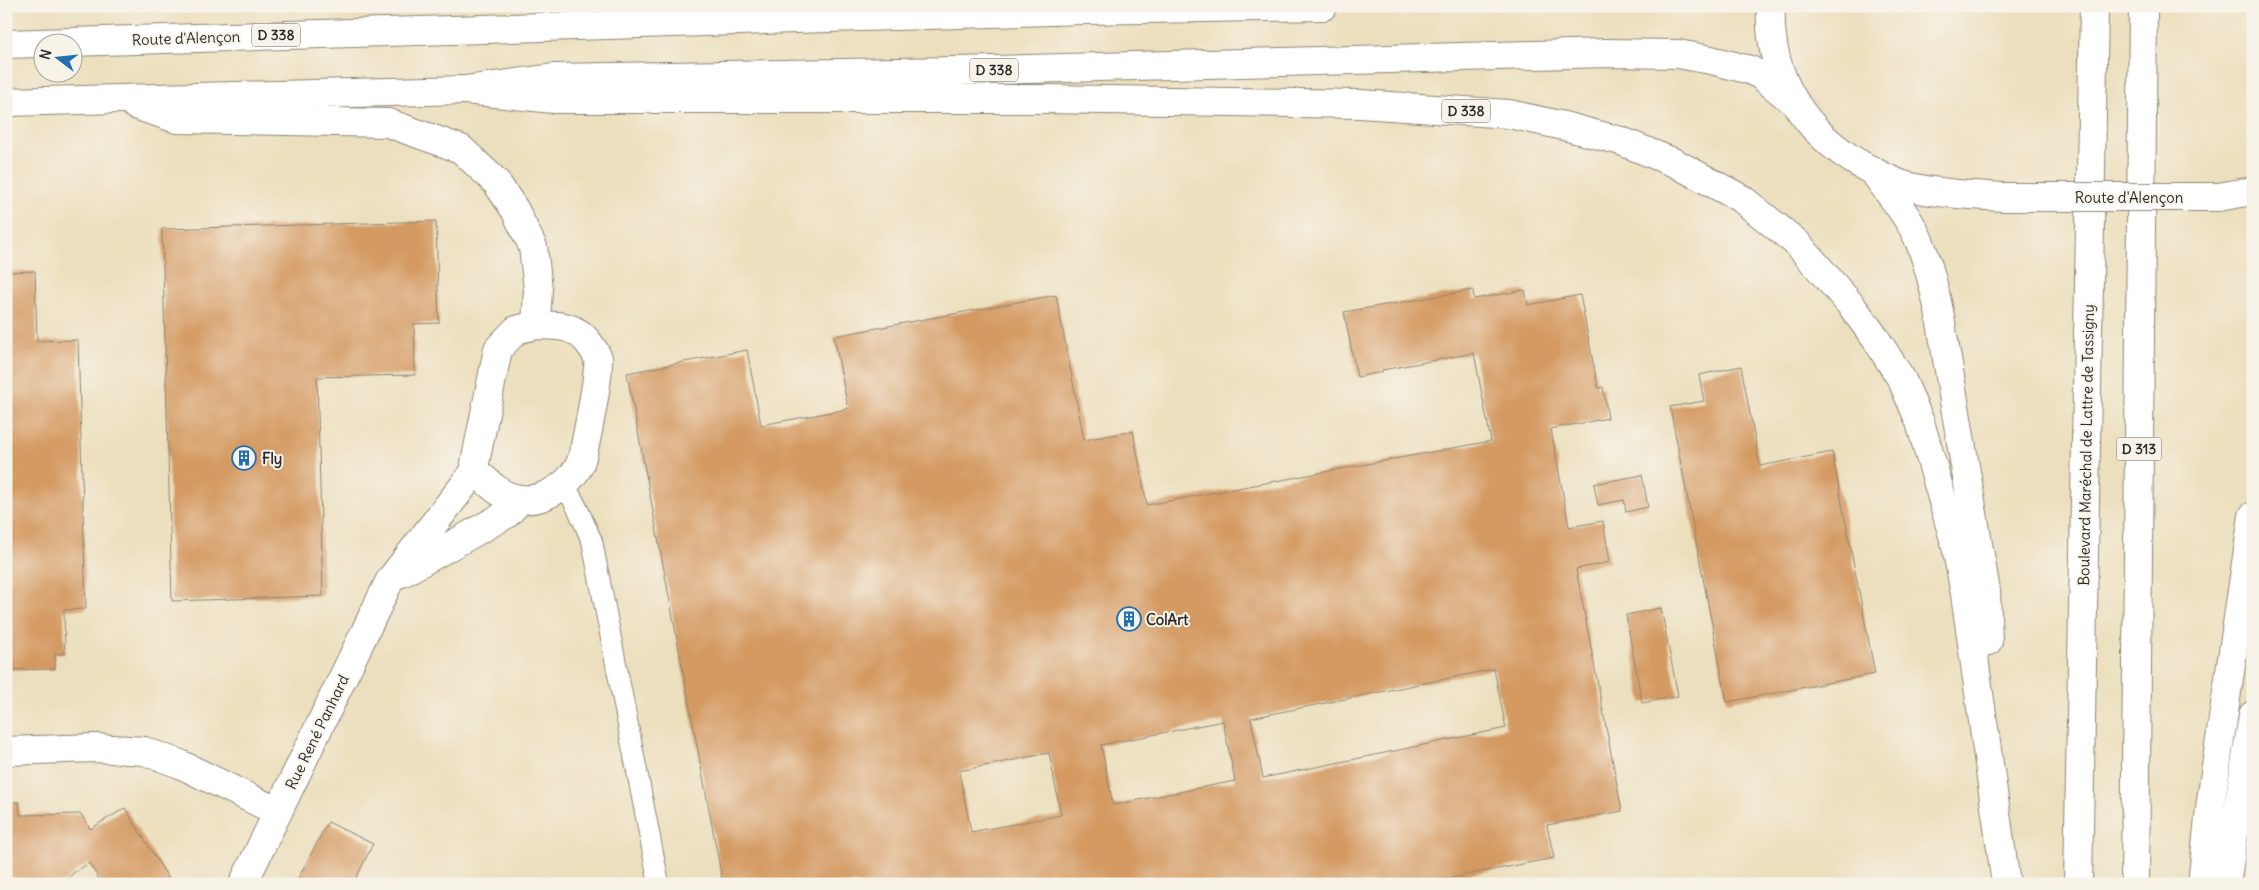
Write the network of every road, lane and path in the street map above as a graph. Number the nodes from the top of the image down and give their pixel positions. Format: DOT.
graph roads {
  1 [pos="1323,6"];
  2 [pos="1771,6"];
  3 [pos="2094,6"];
  4 [pos="2143,6"];
  5 [pos="1086,8"];
  6 [pos="910,11"];
  7 [pos="15,42"];
  8 [pos="465,90"];
  9 [pos="115,99"];
  10 [pos="6,102"];
  11 [pos="1794,102"];
  12 [pos="1873,171"];
  13 [pos="2253,191"];
  14 [pos="536,325"];
  15 [pos="475,471"];
  16 [pos="564,485"];
  17 [pos="521,499"];
  18 [pos="2253,516"];
  19 [pos="390,580"];
  20 [pos="2253,715"];
  21 [pos="6,751"];
  22 [pos="278,812"];
  23 [pos="1999,834"];
  24 [pos="243,884"];
  25 [pos="659,884"];
  26 [pos="2006,884"];
  27 [pos="2078,884"];
  28 [pos="2135,884"];
  29 [pos="2202,884"];
  30 [pos="2226,884"];
  1 -- 5 [label="main road, D 338"];
  2 -- 11 [label="main road"];
  3 -- 27 [label="main road, Boulevard Maréchal de Lattre de Tassigny"];
  4 -- 28 [label="main road, D 313"];
  5 -- 6 [label="main road, D 338"];
  6 -- 7 [label="main road, Route d'Alençon / D 338"];
  8 -- 9 [label="main road, D 338"];
  8 -- 11 [label="main road, D 338"];
  8 -- 23 [label="main road, D 338"];
  9 -- 10 [label="main road, D 338"];
  9 -- 14 [label="main road"];
  11 -- 12 [label="main road"];
  12 -- 13 [label="main road, Route d'Alençon, bridge"];
  12 -- 23 [label="main road"];
  14 -- 15 [label="main road"];
  14 -- 16 [label="main road"];
  15 -- 17 [label="main road"];
  15 -- 19 [label="main road, Rue René Panhard"];
  16 -- 17 [label="main road"];
  16 -- 25 [label="lane"];
  17 -- 19 [label="main road"];
  18 -- 29 [label="main road"];
  19 -- 22 [label="main road, Rue René Panhard"];
  20 -- 30 [label="main road"];
  21 -- 22 [label="main road"];
  22 -- 24 [label="main road, Rue René Panhard"];
  23 -- 26 [label="main road, D 338"];
}
